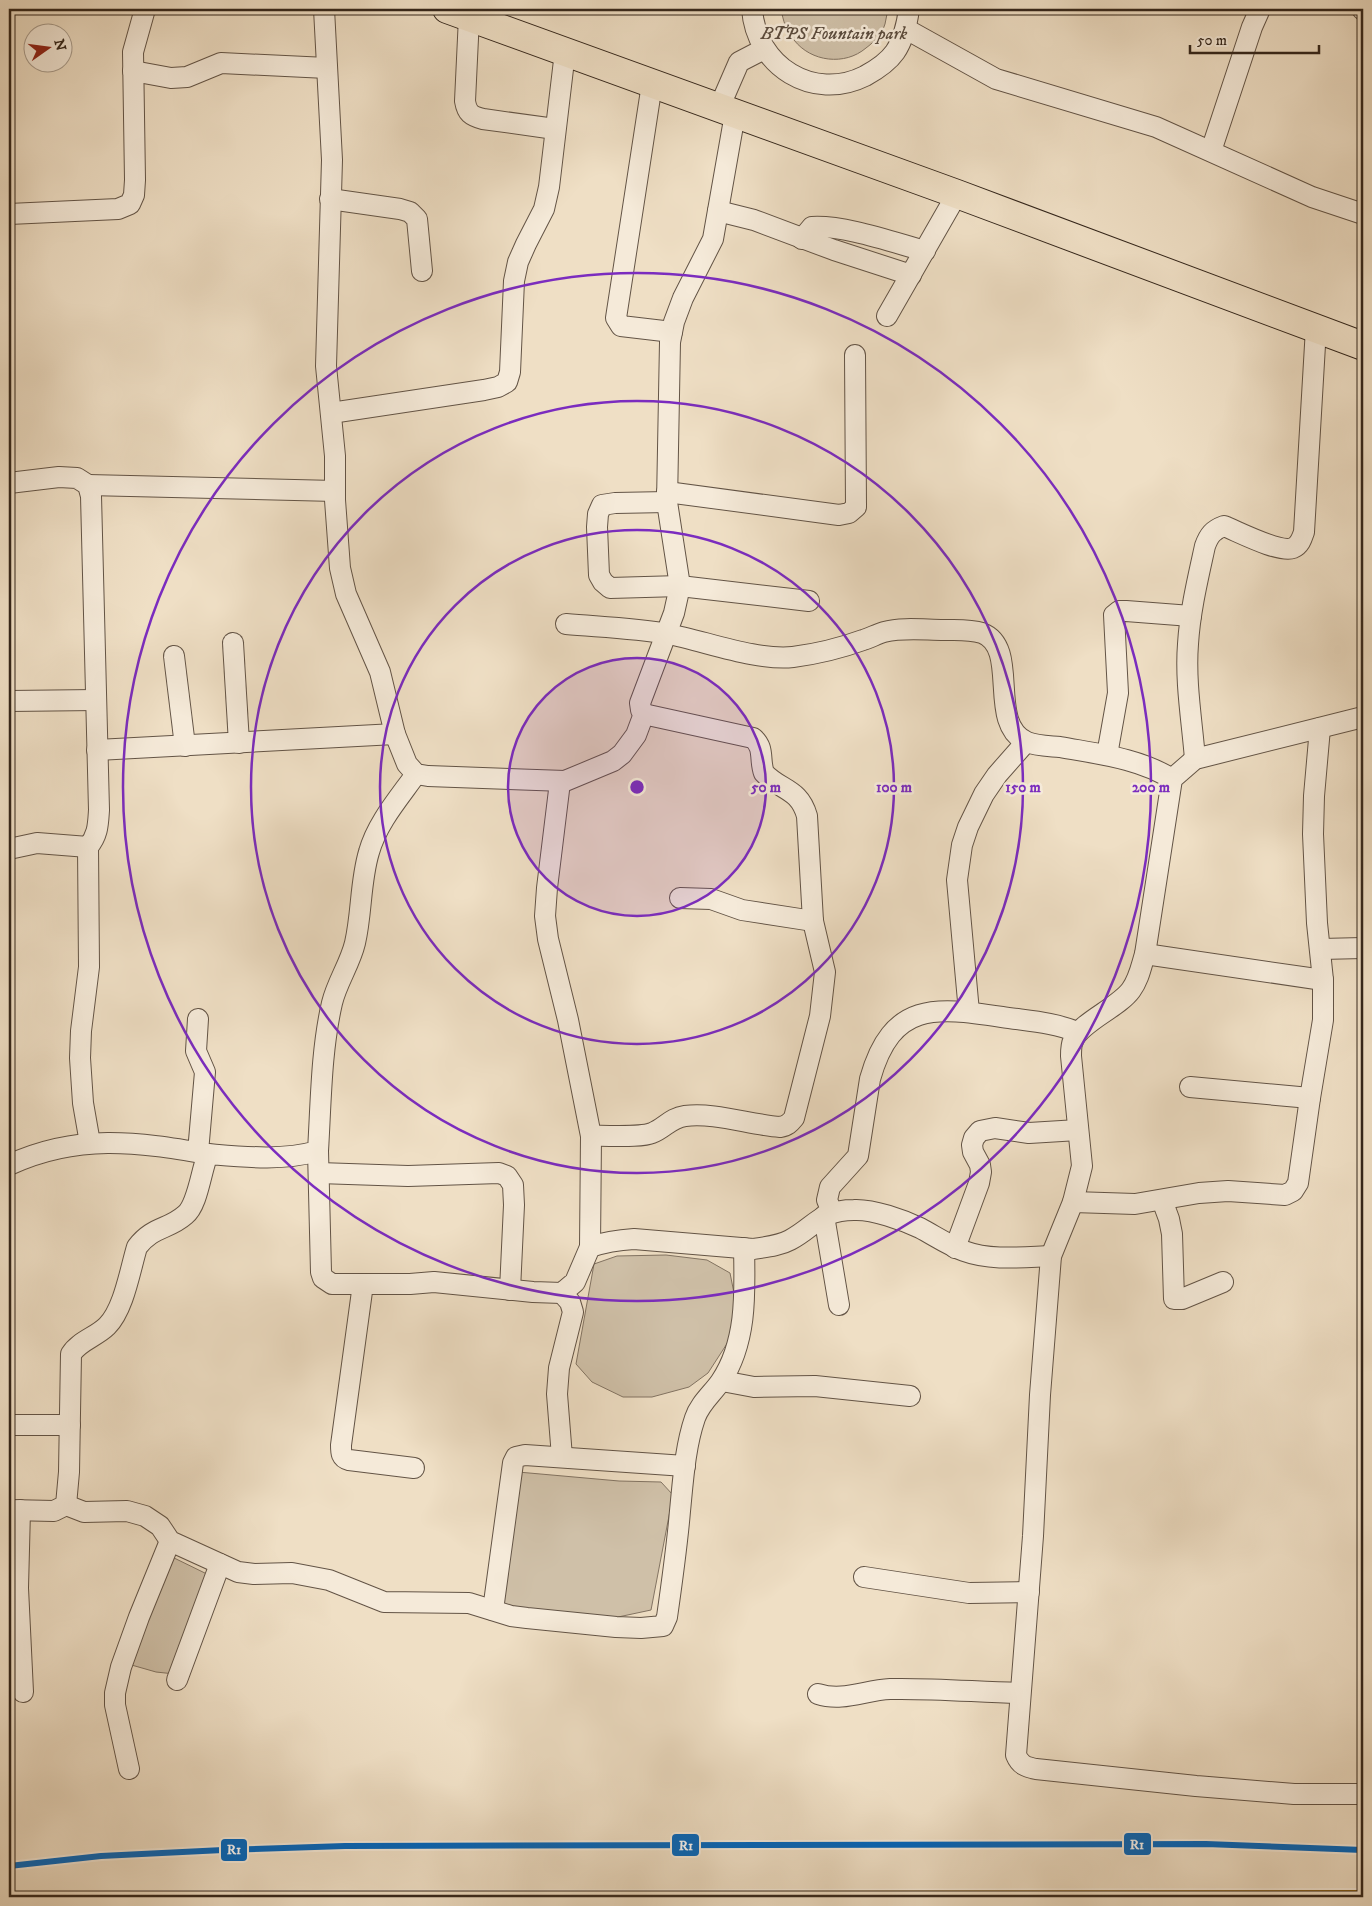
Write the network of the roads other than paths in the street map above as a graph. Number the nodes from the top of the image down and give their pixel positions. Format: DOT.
graph roads {
  1 [pos="145,9"];
  2 [pos="324,9"];
  3 [pos="752,9"];
  4 [pos="909,9"];
  5 [pos="1260,9"];
  6 [pos="458,13"];
  7 [pos="906,29"];
  8 [pos="764,49"];
  9 [pos="565,52"];
  10 [pos="327,68"];
  11 [pos="132,71"];
  12 [pos="652,84"];
  13 [pos="727,111"];
  14 [pos="556,129"];
  15 [pos="1211,152"];
  16 [pos="957,194"];
  17 [pos="330,200"];
  18 [pos="718,211"];
  19 [pos="9,214"];
  20 [pos="1363,214"];
  21 [pos="802,239"];
  22 [pos="925,251"];
  23 [pos="422,271"];
  24 [pos="911,275"];
  25 [pos="887,316"];
  26 [pos="1316,328"];
  27 [pos="672,332"];
  28 [pos="1363,346"];
  29 [pos="855,355"];
  30 [pos="330,413"];
  31 [pos="9,483"];
  32 [pos="88,484"];
  33 [pos="335,491"];
  34 [pos="667,497"];
  35 [pos="680,586"];
  36 [pos="809,601"];
  37 [pos="1191,616"];
  38 [pos="566,624"];
  39 [pos="666,634"];
  40 [pos="233,643"];
  41 [pos="174,656"];
  42 [pos="96,700"];
  43 [pos="9,701"];
  44 [pos="644,716"];
  45 [pos="1363,717"];
  46 [pos="1320,728"];
  47 [pos="395,734"];
  48 [pos="239,742"];
  49 [pos="1026,742"];
  50 [pos="185,746"];
  51 [pos="97,750"];
  52 [pos="1107,755"];
  53 [pos="1195,759"];
  54 [pos="416,774"];
  55 [pos="1172,779"];
  56 [pos="560,782"];
  57 [pos="88,847"];
  58 [pos="9,849"];
  59 [pos="680,898"];
  60 [pos="813,921"];
  61 [pos="1363,948"];
  62 [pos="1320,949"];
  63 [pos="1145,954"];
  64 [pos="1323,980"];
  65 [pos="969,1012"];
  66 [pos="198,1020"];
  67 [pos="1077,1032"];
  68 [pos="1190,1086"];
  69 [pos="1310,1098"];
  70 [pos="1078,1130"];
  71 [pos="590,1136"];
  72 [pos="90,1142"];
  73 [pos="318,1151"];
  74 [pos="203,1153"];
  75 [pos="9,1165"];
  76 [pos="319,1173"];
  77 [pos="1162,1200"];
  78 [pos="1073,1202"];
  79 [pos="828,1214"];
  80 [pos="590,1247"];
  81 [pos="744,1248"];
  82 [pos="955,1248"];
  83 [pos="1051,1256"];
  84 [pos="1223,1282"];
  85 [pos="363,1284"];
  86 [pos="510,1290"];
  87 [pos="562,1293"];
  88 [pos="839,1305"];
  89 [pos="722,1380"];
  90 [pos="910,1396"];
  91 [pos="9,1424"];
  92 [pos="70,1426"];
  93 [pos="562,1457"];
  94 [pos="685,1466"];
  95 [pos="414,1468"];
  96 [pos="66,1505"];
  97 [pos="15,1510"];
  98 [pos="170,1542"];
  99 [pos="220,1564"];
  100 [pos="864,1577"];
  101 [pos="1029,1592"];
  102 [pos="493,1610"];
  103 [pos="14,1641"];
  104 [pos="177,1680"];
  105 [pos="22,1692"];
  106 [pos="1020,1693"];
  107 [pos="818,1694"];
  108 [pos="129,1769"];
  109 [pos="1363,1794"];
  1 -- 11 [label="street"];
  2 -- 10 [label="street"];
  3 -- 8 [label="street"];
  4 -- 7 [label="street"];
  5 -- 15 [label="street"];
  6 -- 9 [label="main road"];
  6 -- 14 [label="street"];
  7 -- 8 [label="street"];
  7 -- 15 [label="street"];
  8 -- 13 [label="street"];
  9 -- 12 [label="main road"];
  9 -- 14 [label="street"];
  10 -- 11 [label="street"];
  10 -- 17 [label="street"];
  11 -- 19 [label="street"];
  12 -- 13 [label="main road"];
  12 -- 27 [label="street"];
  13 -- 16 [label="main road"];
  13 -- 18 [label="street"];
  14 -- 30 [label="street"];
  15 -- 20 [label="street"];
  16 -- 22 [label="street"];
  16 -- 26 [label="main road"];
  17 -- 23 [label="street"];
  17 -- 30 [label="street"];
  18 -- 21 [label="street"];
  18 -- 27 [label="street"];
  21 -- 22 [label="street"];
  21 -- 24 [label="street"];
  22 -- 24 [label="street"];
  24 -- 25 [label="street"];
  26 -- 28 [label="main road"];
  26 -- 37 [label="street"];
  27 -- 34 [label="street"];
  29 -- 34 [label="street"];
  30 -- 33 [label="street"];
  31 -- 32 [label="street"];
  32 -- 33 [label="street"];
  32 -- 42 [label="street"];
  33 -- 47 [label="street"];
  34 -- 35 [label="street"];
  34 -- 35 [label="street"];
  35 -- 36 [label="street"];
  35 -- 39 [label="street"];
  37 -- 52 [label="street"];
  37 -- 53 [label="street"];
  38 -- 39 [label="street"];
  39 -- 44 [label="street"];
  39 -- 49 [label="street"];
  40 -- 48 [label="street"];
  41 -- 50 [label="street"];
  42 -- 43 [label="street"];
  42 -- 51 [label="street"];
  44 -- 56 [label="street"];
  44 -- 60 [label="street"];
  45 -- 46 [label="street"];
  46 -- 53 [label="street"];
  46 -- 62 [label="street"];
  47 -- 48 [label="street"];
  47 -- 54 [label="street"];
  48 -- 50 [label="street"];
  49 -- 52 [label="street"];
  49 -- 65 [label="street"];
  50 -- 51 [label="street"];
  51 -- 57 [label="street"];
  52 -- 55 [label="street"];
  53 -- 55 [label="street"];
  54 -- 56 [label="street"];
  54 -- 73 [label="street"];
  55 -- 63 [label="street"];
  56 -- 71 [label="street"];
  57 -- 58 [label="street"];
  57 -- 72 [label="street"];
  59 -- 60 [label="street"];
  60 -- 71 [label="street"];
  61 -- 62 [label="street"];
  62 -- 64 [label="street"];
  63 -- 64 [label="street"];
  63 -- 67 [label="street"];
  64 -- 69 [label="street"];
  65 -- 67 [label="street"];
  65 -- 79 [label="street"];
  66 -- 74 [label="street"];
  67 -- 70 [label="street"];
  68 -- 69 [label="street"];
  69 -- 77 [label="street"];
  70 -- 78 [label="street"];
  70 -- 82 [label="street"];
  71 -- 80 [label="street"];
  72 -- 74 [label="street"];
  72 -- 75 [label="street"];
  73 -- 74 [label="street"];
  73 -- 76 [label="street"];
  74 -- 92 [label="street"];
  76 -- 85 [label="street"];
  76 -- 86 [label="street"];
  77 -- 78 [label="street"];
  77 -- 84 [label="street"];
  78 -- 83 [label="street"];
  79 -- 81 [label="street"];
  79 -- 82 [label="street"];
  79 -- 88 [label="street"];
  80 -- 81 [label="street"];
  80 -- 87 [label="street"];
  81 -- 89 [label="street"];
  82 -- 83 [label="street"];
  83 -- 101 [label="street"];
  85 -- 86 [label="street"];
  85 -- 95 [label="street"];
  86 -- 87 [label="street"];
  87 -- 93 [label="street"];
  89 -- 90 [label="street"];
  89 -- 94 [label="street"];
  91 -- 92 [label="street"];
  92 -- 96 [label="street"];
  93 -- 94 [label="street"];
  93 -- 102 [label="street"];
  94 -- 102 [label="street"];
  96 -- 97 [label="street"];
  96 -- 98 [label="street"];
  97 -- 103 [label="street"];
  98 -- 99 [label="street"];
  98 -- 108 [label="street"];
  99 -- 102 [label="street"];
  99 -- 104 [label="street"];
  100 -- 101 [label="street"];
  101 -- 106 [label="street"];
  103 -- 105 [label="street"];
  106 -- 107 [label="street"];
  106 -- 109 [label="street"];
}
